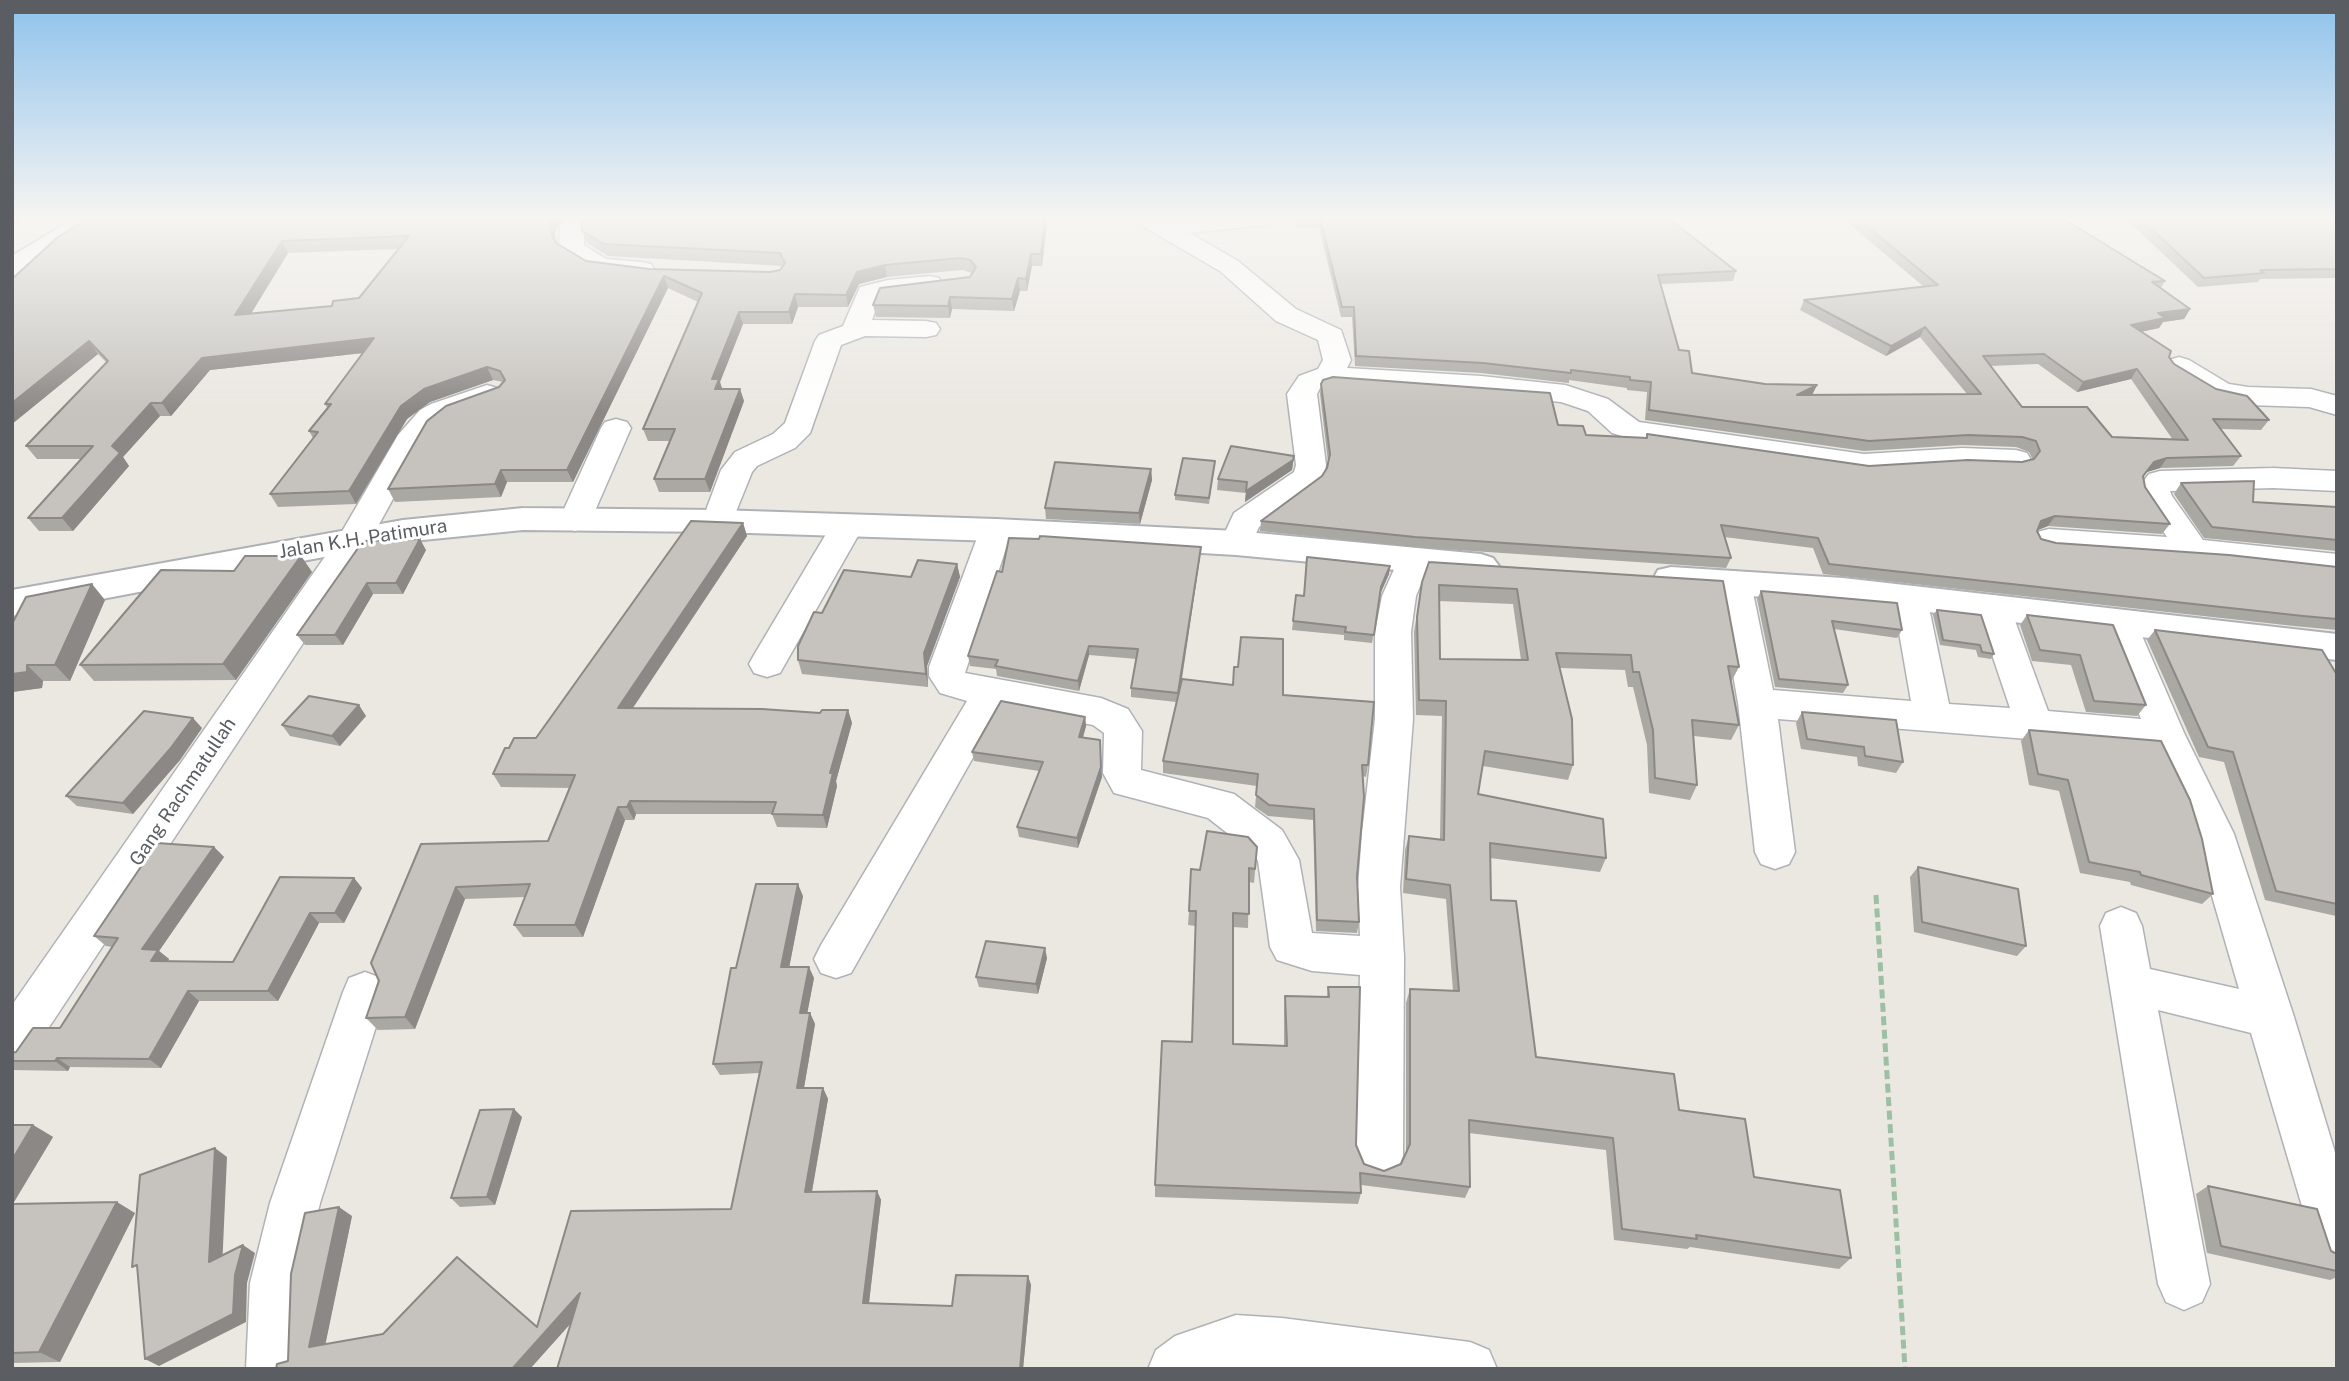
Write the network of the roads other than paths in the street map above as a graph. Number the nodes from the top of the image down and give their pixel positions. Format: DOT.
graph roads {
  1 [pos="945,282"];
  2 [pos="1248,282"];
  3 [pos="855,329"];
  4 [pos="926,329"];
  5 [pos="2179,366"];
  6 [pos="1329,375"];
  7 [pos="495,391"];
  8 [pos="2337,406"];
  9 [pos="616,428"];
  10 [pos="2016,460"];
  11 [pos="2337,481"];
  12 [pos="575,520"];
  13 [pos="718,521"];
  14 [pos="847,527"];
  15 [pos="996,530"];
  16 [pos="355,540"];
  17 [pos="2049,540"];
  18 [pos="1236,543"];
  19 [pos="2193,550"];
  20 [pos="1413,562"];
  21 [pos="2337,565"];
  22 [pos="1519,569"];
  23 [pos="1638,577"];
  24 [pos="1734,583"];
  25 [pos="1910,598"];
  26 [pos="12,603"];
  27 [pos="1993,607"];
  28 [pos="2121,624"];
  29 [pos="2337,647"];
  30 [pos="767,664"];
  31 [pos="991,692"];
  32 [pos="1757,703"];
  33 [pos="1933,717"];
  34 [pos="2033,722"];
  35 [pos="2166,735"];
  36 [pos="1775,852"];
  37 [pos="2121,926"];
  38 [pos="1382,957"];
  39 [pos="835,959"];
  40 [pos="2131,984"];
  41 [pos="365,992"];
  42 [pos="2271,1017"];
  43 [pos="12,1044"];
  44 [pos="1379,1156"];
  45 [pos="2337,1240"];
  46 [pos="2184,1284"];
  47 [pos="273,1369"];
  48 [pos="1175,1369"];
  49 [pos="1470,1369"];
  1 -- 3 [label="street"];
  2 -- 6 [label="street"];
  3 -- 4 [label="street"];
  3 -- 13 [label="street"];
  5 -- 8 [label="street"];
  6 -- 10 [label="street"];
  6 -- 18 [label="street"];
  7 -- 16 [label="street, Gang Rachmatullah"];
  9 -- 12 [label="street"];
  11 -- 19 [label="street"];
  12 -- 13 [label="street, Jalan K.H. Patimura"];
  12 -- 16 [label="street, Jalan K.H. Patimura"];
  13 -- 14 [label="street, Jalan K.H. Patimura"];
  14 -- 15 [label="street, Jalan K.H. Patimura"];
  14 -- 30 [label="street"];
  15 -- 18 [label="street, Jalan K.H. Patimura"];
  15 -- 31 [label="street"];
  16 -- 26 [label="street, Jalan K.H. Patimura"];
  16 -- 43 [label="street, Gang Rachmatullah"];
  17 -- 19 [label="street"];
  18 -- 20 [label="street, Jalan K.H. Patimura"];
  19 -- 21 [label="street"];
  20 -- 22 [label="street, Jalan K.H. Patimura"];
  20 -- 38 [label="street"];
  23 -- 24 [label="street"];
  24 -- 25 [label="street"];
  24 -- 32 [label="street"];
  25 -- 27 [label="street"];
  25 -- 33 [label="street"];
  27 -- 28 [label="street"];
  27 -- 34 [label="street"];
  28 -- 29 [label="street"];
  28 -- 35 [label="street"];
  31 -- 38 [label="street"];
  31 -- 39 [label="street"];
  32 -- 33 [label="street"];
  32 -- 36 [label="street"];
  33 -- 34 [label="street"];
  34 -- 35 [label="street"];
  35 -- 42 [label="street"];
  37 -- 40 [label="street"];
  38 -- 44 [label="street"];
  40 -- 42 [label="street"];
  40 -- 46 [label="street"];
  41 -- 47 [label="street"];
  42 -- 45 [label="street"];
  48 -- 49 [label="street"];
}
